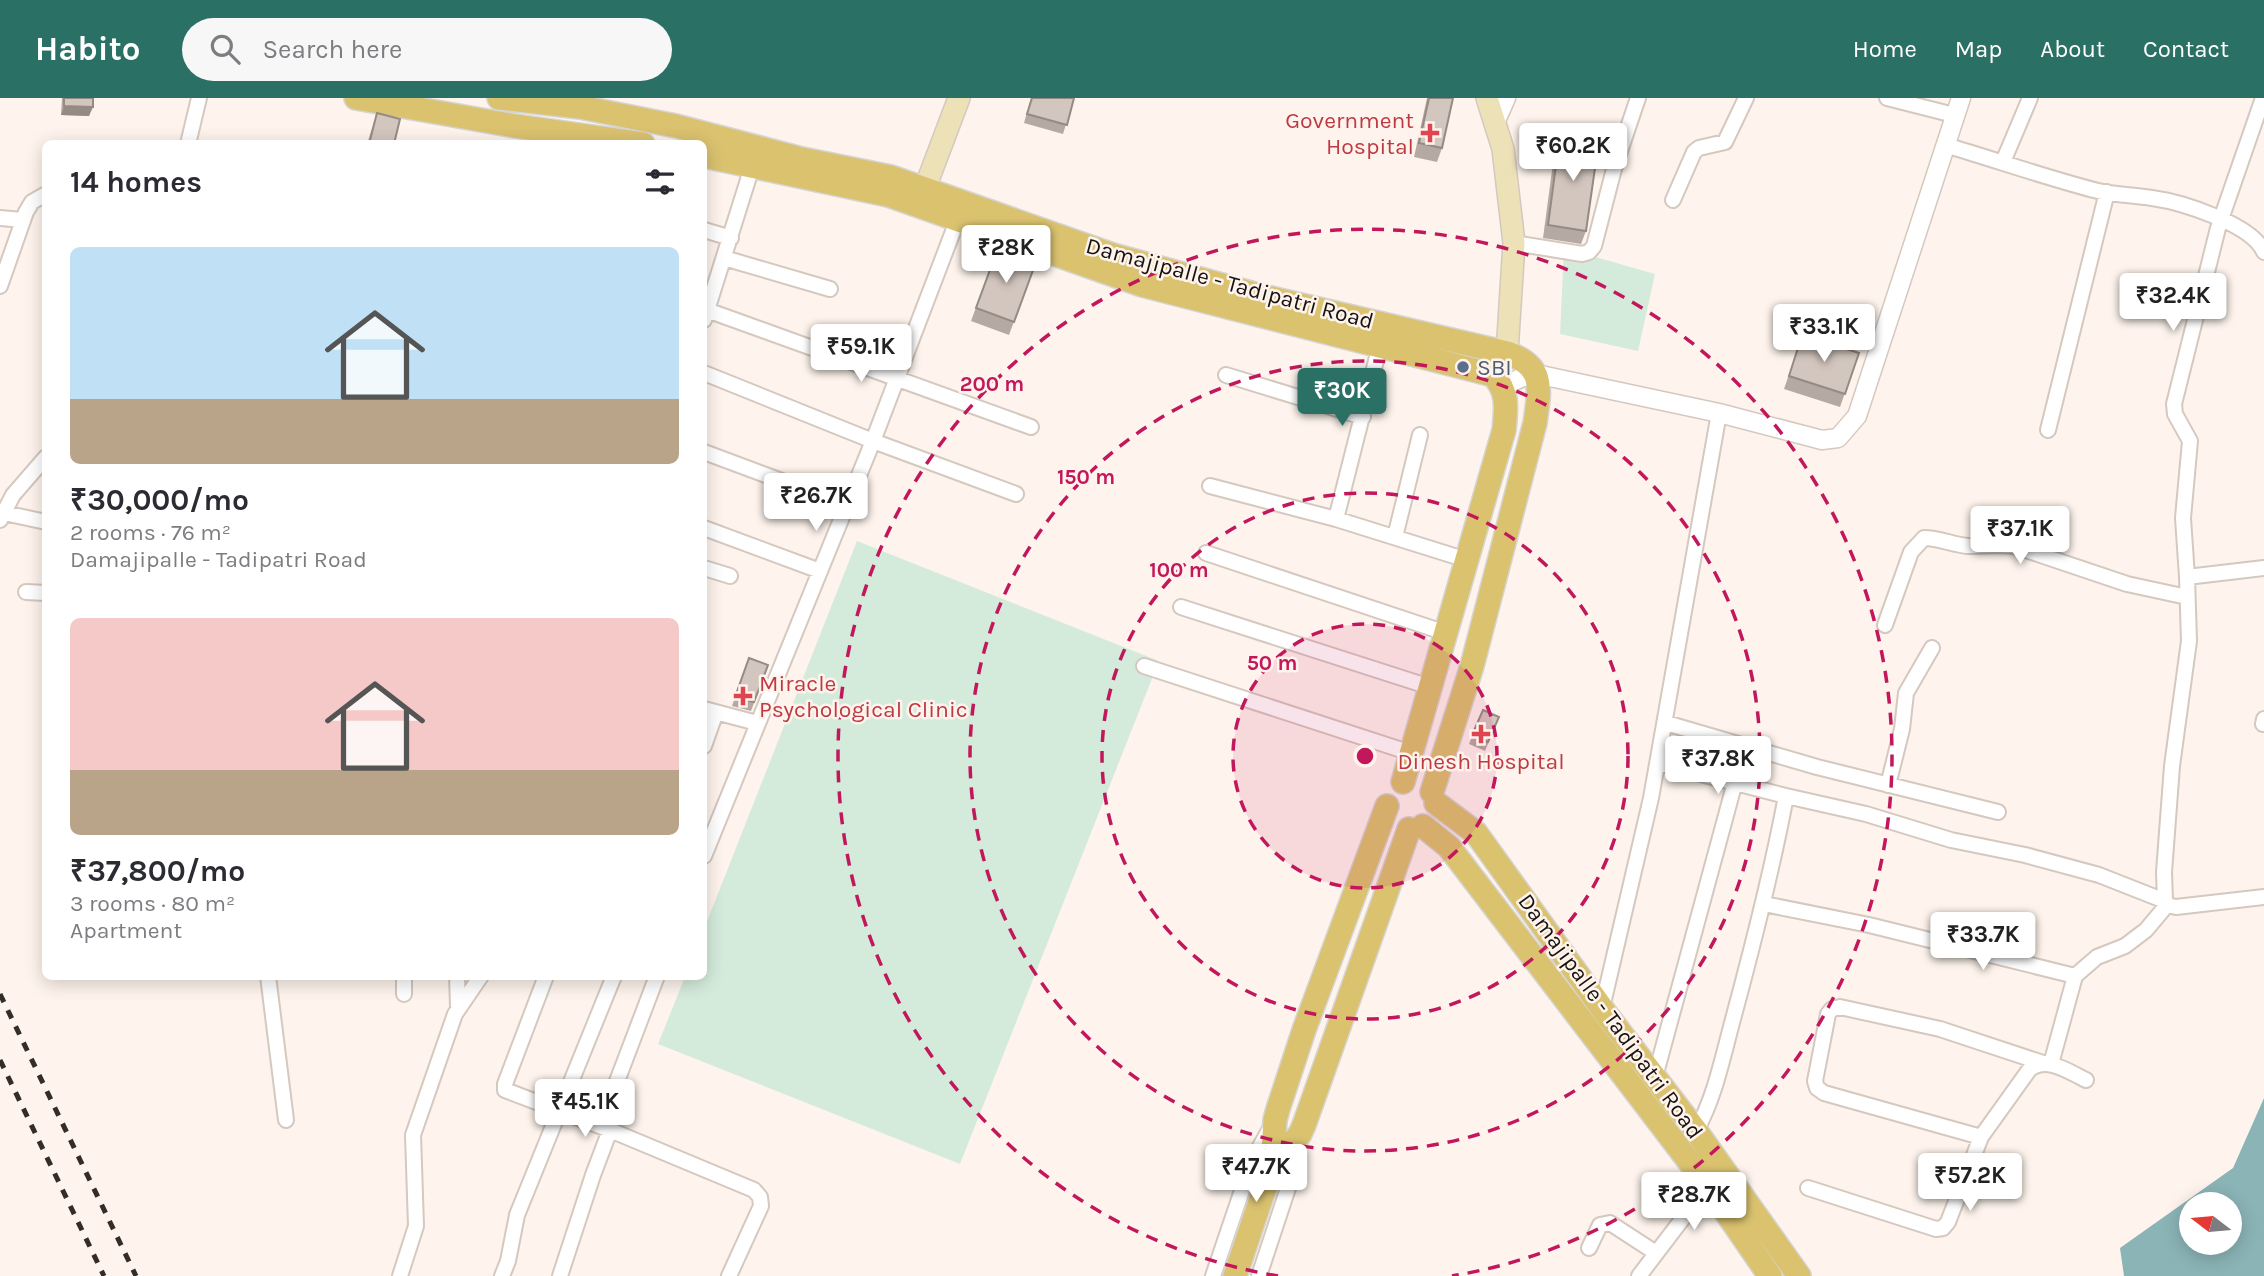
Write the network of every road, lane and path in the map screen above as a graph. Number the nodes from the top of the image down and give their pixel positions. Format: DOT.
graph roads {
  1 [pos="199,98"];
  2 [pos="356,98"];
  3 [pos="959,98"];
  4 [pos="1491,98"];
  5 [pos="1637,98"];
  6 [pos="1746,98"];
  7 [pos="1887,98"];
  8 [pos="2030,98"];
  9 [pos="2263,98"];
  10 [pos="513,99"];
  11 [pos="596,104"];
  12 [pos="1957,106"];
  13 [pos="515,126"];
  14 [pos="570,139"];
  15 [pos="189,140"];
  16 [pos="1945,145"];
  17 [pos="707,157"];
  18 [pos="2003,162"];
  19 [pos="752,167"];
  20 [pos="925,188"];
  21 [pos="2107,192"];
  22 [pos="42,196"];
  23 [pos="1673,200"];
  24 [pos="0,218"];
  25 [pos="2221,219"];
  26 [pos="23,220"];
  27 [pos="957,221"];
  28 [pos="707,231"];
  29 [pos="731,238"];
  30 [pos="1514,243"];
  31 [pos="2264,252"];
  32 [pos="724,258"];
  33 [pos="0,286"];
  34 [pos="830,289"];
  35 [pos="707,307"];
  36 [pos="707,314"];
  37 [pos="1380,345"];
  38 [pos="1507,353"];
  39 [pos="707,374"];
  40 [pos="1536,374"];
  41 [pos="1226,375"];
  42 [pos="897,379"];
  43 [pos="1498,381"];
  44 [pos="1719,413"];
  45 [pos="1363,417"];
  46 [pos="1031,427"];
  47 [pos="2048,430"];
  48 [pos="1420,435"];
  49 [pos="873,441"];
  50 [pos="707,453"];
  51 [pos="42,461"];
  52 [pos="1210,486"];
  53 [pos="1016,494"];
  54 [pos="846,505"];
  55 [pos="2,517"];
  56 [pos="1336,519"];
  57 [pos="42,522"];
  58 [pos="707,529"];
  59 [pos="1395,537"];
  60 [pos="1206,553"];
  61 [pos="1467,559"];
  62 [pos="2264,568"];
  63 [pos="707,569"];
  64 [pos="820,571"];
  65 [pos="730,576"];
  66 [pos="2187,577"];
  67 [pos="26,592"];
  68 [pos="42,593"];
  69 [pos="2187,597"];
  70 [pos="1181,607"];
  71 [pos="1885,625"];
  72 [pos="1446,633"];
  73 [pos="1932,648"];
  74 [pos="1144,666"];
  75 [pos="1430,687"];
  76 [pos="710,710"];
  77 [pos="757,723"];
  78 [pos="1666,723"];
  79 [pos="707,728"];
  80 [pos="1411,753"];
  81 [pos="1658,763"];
  82 [pos="1403,782"];
  83 [pos="1735,782"];
  84 [pos="1888,785"];
  85 [pos="1786,796"];
  86 [pos="1434,798"];
  87 [pos="1387,806"];
  88 [pos="1998,811"];
  89 [pos="1416,827"];
  90 [pos="707,848"];
  91 [pos="2264,897"];
  92 [pos="2166,903"];
  93 [pos="1764,904"];
  94 [pos="2075,976"];
  95 [pos="268,980"];
  96 [pos="404,980"];
  97 [pos="457,980"];
  98 [pos="478,980"];
  99 [pos="544,980"];
  100 [pos="612,980"];
  101 [pos="656,980"];
  102 [pos="404,994"];
  103 [pos="1596,1000"];
  104 [pos="458,1006"];
  105 [pos="1573,1009"];
  106 [pos="2047,1063"];
  107 [pos="1656,1077"];
  108 [pos="2086,1080"];
  109 [pos="560,1112"];
  110 [pos="286,1120"];
  111 [pos="1275,1120"];
  112 [pos="605,1128"];
  113 [pos="1696,1131"];
  114 [pos="1300,1134"];
  115 [pos="1981,1137"];
  116 [pos="1722,1168"];
  117 [pos="1271,1171"];
  118 [pos="1707,1186"];
  119 [pos="1808,1188"];
  120 [pos="1589,1248"];
  121 [pos="1657,1253"];
  122 [pos="400,1276"];
  123 [pos="502,1276"];
  124 [pos="559,1276"];
  125 [pos="729,1276"];
  126 [pos="1213,1276"];
  127 [pos="1235,1276"];
  128 [pos="1260,1276"];
  129 [pos="1639,1276"];
  130 [pos="1770,1276"];
  131 [pos="1799,1276"];
  1 -- 15 [label="street"];
  2 -- 13 [label="main road"];
  3 -- 20 [label="main road"];
  4 -- 30 [label="main road"];
  5 -- 30 [label="street"];
  6 -- 23 [label="street"];
  7 -- 12 [label="street"];
  8 -- 18 [label="street"];
  9 -- 25 [label="street"];
  10 -- 11 [label="main road, Damajipalle - Tadipatri Road"];
  10 -- 13 [label="street"];
  11 -- 20 [label="main road, Damajipalle - Tadipatri Road"];
  12 -- 16 [label="street"];
  13 -- 14 [label="main road"];
  16 -- 18 [label="street"];
  16 -- 44 [label="street"];
  17 -- 19 [label="main road, Damajipalle - Tadipatri Road"];
  18 -- 21 [label="street"];
  19 -- 27 [label="main road, Damajipalle - Tadipatri Road"];
  19 -- 29 [label="street"];
  20 -- 38 [label="main road, Damajipalle - Tadipatri Road"];
  21 -- 25 [label="street"];
  21 -- 47 [label="street"];
  22 -- 26 [label="street"];
  24 -- 26 [label="street"];
  25 -- 31 [label="street"];
  25 -- 66 [label="street"];
  26 -- 33 [label="street"];
  27 -- 37 [label="main road, Damajipalle - Tadipatri Road"];
  27 -- 42 [label="street"];
  28 -- 29 [label="street"];
  29 -- 32 [label="street"];
  30 -- 38 [label="main road"];
  32 -- 34 [label="street"];
  32 -- 35 [label="street"];
  36 -- 42 [label="street"];
  37 -- 43 [label="main road, Damajipalle - Tadipatri Road"];
  37 -- 45 [label="street"];
  38 -- 40 [label="main road, Damajipalle - Tadipatri Road"];
  38 -- 43 [label="street"];
  39 -- 49 [label="street"];
  40 -- 43 [label="street"];
  40 -- 44 [label="street"];
  40 -- 86 [label="main road"];
  41 -- 45 [label="street"];
  42 -- 46 [label="street"];
  42 -- 49 [label="street"];
  43 -- 61 [label="main road"];
  44 -- 78 [label="street"];
  45 -- 56 [label="street"];
  48 -- 59 [label="street"];
  49 -- 53 [label="street"];
  49 -- 54 [label="street"];
  50 -- 54 [label="street"];
  51 -- 55 [label="street"];
  52 -- 56 [label="street"];
  54 -- 64 [label="street"];
  55 -- 57 [label="street"];
  56 -- 59 [label="street"];
  58 -- 64 [label="street"];
  59 -- 61 [label="street"];
  60 -- 72 [label="street"];
  61 -- 72 [label="main road"];
  62 -- 66 [label="street"];
  63 -- 65 [label="street"];
  64 -- 77 [label="street"];
  66 -- 69 [label="street"];
  67 -- 68 [label="street"];
  69 -- 71 [label="street"];
  69 -- 92 [label="street"];
  70 -- 75 [label="street"];
  72 -- 75 [label="main road"];
  73 -- 84 [label="street"];
  74 -- 80 [label="street"];
  75 -- 80 [label="main road"];
  76 -- 77 [label="street"];
  76 -- 79 [label="street"];
  77 -- 90 [label="street"];
  78 -- 81 [label="street"];
  78 -- 84 [label="street"];
  80 -- 82 [label="main road"];
  81 -- 83 [label="street"];
  81 -- 103 [label="street"];
  82 -- 86 [label="main road, Damajipalle - Tadipatri Road"];
  82 -- 87 [label="main road"];
  83 -- 85 [label="street"];
  83 -- 107 [label="street"];
  84 -- 88 [label="street"];
  85 -- 92 [label="street"];
  85 -- 93 [label="street"];
  86 -- 89 [label="main road"];
  86 -- 103 [label="main road, Damajipalle - Tadipatri Road"];
  87 -- 89 [label="main road, Damajipalle - Tadipatri Road"];
  87 -- 111 [label="main road"];
  89 -- 105 [label="main road, Damajipalle - Tadipatri Road"];
  89 -- 114 [label="main road"];
  91 -- 92 [label="street"];
  92 -- 94 [label="street"];
  93 -- 94 [label="street"];
  93 -- 113 [label="street"];
  94 -- 106 [label="street"];
  95 -- 110 [label="street"];
  96 -- 102 [label="street"];
  97 -- 104 [label="street"];
  98 -- 104 [label="street"];
  99 -- 109 [label="street"];
  100 -- 109 [label="street"];
  101 -- 112 [label="street"];
  103 -- 105 [label="main road"];
  103 -- 107 [label="main road, Damajipalle - Tadipatri Road"];
  104 -- 122 [label="street"];
  105 -- 118 [label="main road, Damajipalle - Tadipatri Road"];
  106 -- 108 [label="street"];
  106 -- 115 [label="street"];
  106 -- 115 [label="street"];
  107 -- 113 [label="main road, Damajipalle - Tadipatri Road"];
  109 -- 112 [label="street"];
  109 -- 123 [label="street"];
  111 -- 117 [label="main road"];
  111 -- 126 [label="street"];
  112 -- 124 [label="street"];
  112 -- 125 [label="street"];
  113 -- 116 [label="main road, Damajipalle - Tadipatri Road"];
  114 -- 117 [label="main road"];
  114 -- 128 [label="street"];
  115 -- 119 [label="street"];
  116 -- 118 [label="street"];
  116 -- 131 [label="main road, Damajipalle - Tadipatri Road"];
  117 -- 127 [label="main road"];
  118 -- 121 [label="street"];
  118 -- 130 [label="main road, Damajipalle - Tadipatri Road"];
  120 -- 121 [label="street"];
  121 -- 129 [label="street"];
}
